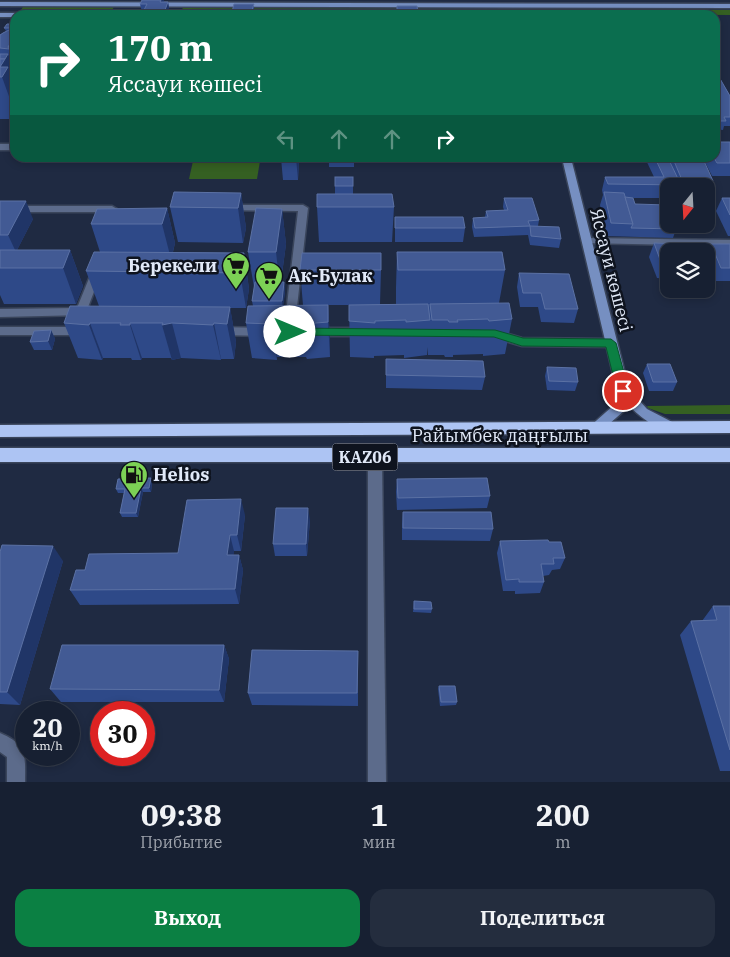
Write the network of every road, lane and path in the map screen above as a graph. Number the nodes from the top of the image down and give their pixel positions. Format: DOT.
graph roads {
  1 [pos="0,2"];
  2 [pos="530,3"];
  3 [pos="120,4"];
  4 [pos="175,4"];
  5 [pos="730,6"];
  6 [pos="115,10"];
  7 [pos="178,10"];
  8 [pos="567,162"];
  9 [pos="214,208"];
  10 [pos="0,209"];
  11 [pos="119,212"];
  12 [pos="586,241"];
  13 [pos="730,243"];
  14 [pos="99,264"];
  15 [pos="0,313"];
  16 [pos="0,331"];
  17 [pos="99,331"];
  18 [pos="206,331"];
  19 [pos="290,332"];
  20 [pos="377,332"];
  21 [pos="475,333"];
  22 [pos="611,343"];
  23 [pos="623,391"];
  24 [pos="730,427"];
  25 [pos="595,428"];
  26 [pos="671,428"];
  27 [pos="0,430"];
  28 [pos="0,455"];
  29 [pos="730,455"];
  30 [pos="375,456"];
  31 [pos="0,742"];
  32 [pos="16,782"];
  33 [pos="377,782"];
  1 -- 3 [label="main road"];
  2 -- 4 [label="main road"];
  2 -- 5 [label="main road"];
  3 -- 4 [label="main road"];
  3 -- 6 [label="main road"];
  4 -- 7 [label="main road"];
  8 -- 12 [label="main road, Яссауи көшесі"];
  9 -- 19 [label="street"];
  10 -- 11 [label="street"];
  12 -- 13 [label="street"];
  12 -- 22 [label="main road, Яссауи көшесі"];
  14 -- 15 [label="street"];
  16 -- 17 [label="street"];
  18 -- 19 [label="street"];
  19 -- 20 [label="street"];
  21 -- 22 [label="street"];
  22 -- 23 [label="main road, Яссауи көшесі"];
  23 -- 25 [label="main road"];
  23 -- 26 [label="main road"];
  24 -- 26 [label="highway, Райымбек даңғылы / KАZ06"];
  25 -- 26 [label="highway, Райымбек даңғылы / KАZ06"];
  25 -- 27 [label="highway, Райымбек даңғылы / KАZ06"];
  28 -- 30 [label="highway, Райымбек даңғылы / KАZ06"];
  29 -- 30 [label="highway, Райымбек даңғылы / KАZ06"];
  30 -- 33 [label="street"];
  31 -- 32 [label="street"];
}
